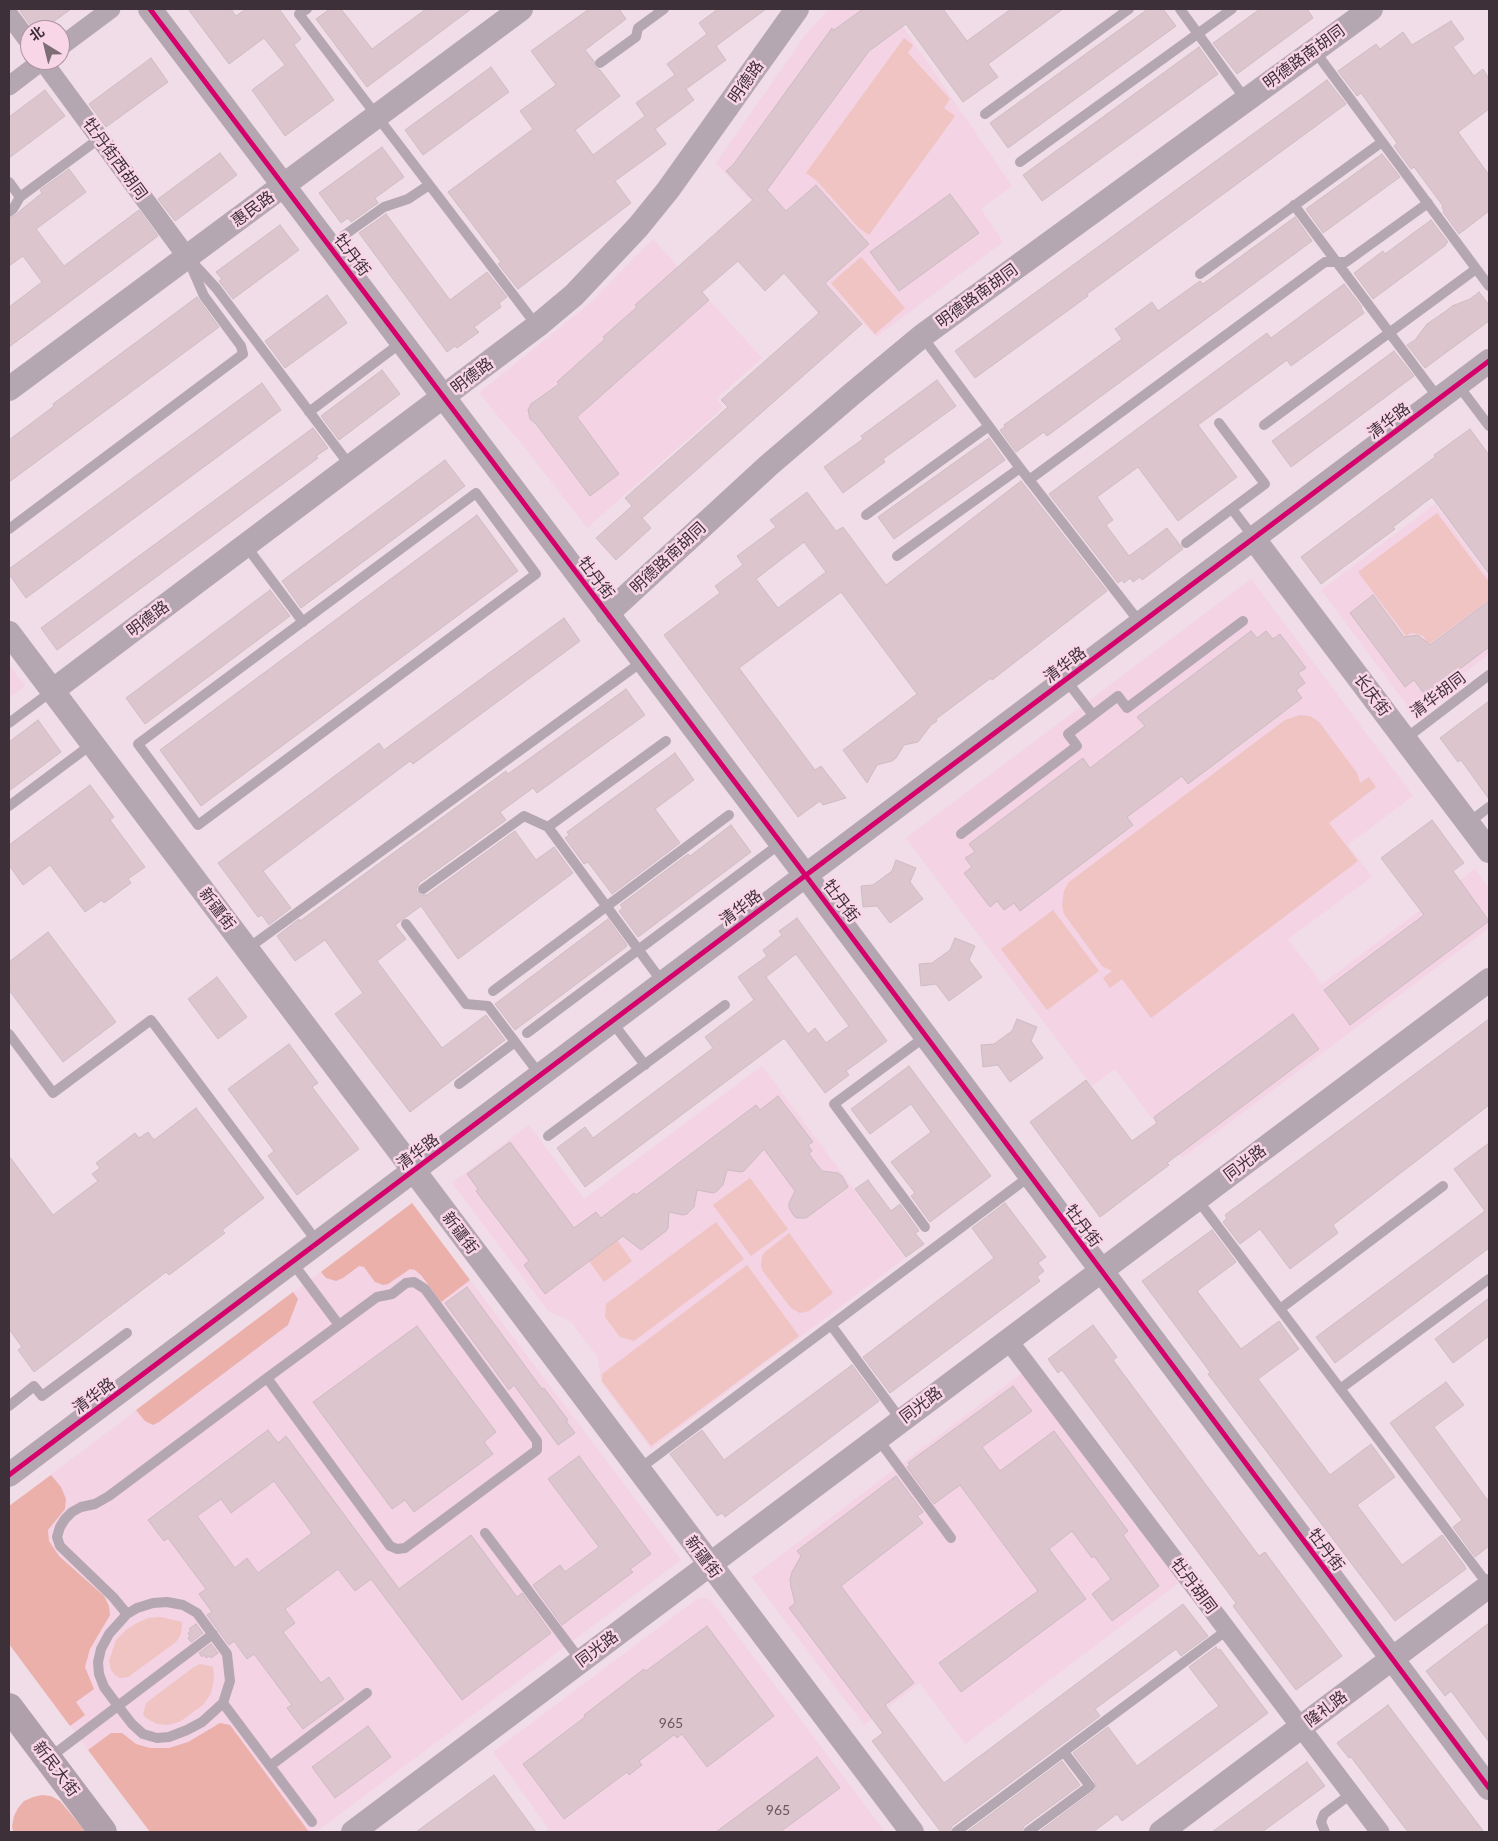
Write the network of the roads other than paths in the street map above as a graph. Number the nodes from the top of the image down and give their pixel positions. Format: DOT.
graph roads {
  1 [pos="111,9"];
  2 [pos="150,9"];
  3 [pos="307,9"];
  4 [pos="521,9"];
  5 [pos="664,9"];
  6 [pos="797,9"];
  7 [pos="1129,9"];
  8 [pos="1180,9"];
  9 [pos="1232,9"];
  10 [pos="1371,9"];
  11 [pos="9,15"];
  12 [pos="20,30"];
  13 [pos="1198,33"];
  14 [pos="70,40"];
  15 [pos="1314,50"];
  16 [pos="600,64"];
  17 [pos="30,70"];
  18 [pos="50,70"];
  19 [pos="9,86"];
  20 [pos="1246,100"];
  21 [pos="985,114"];
  22 [pos="376,117"];
  23 [pos="100,138"];
  24 [pos="1382,142"];
  25 [pos="1020,162"];
  26 [pos="9,182"];
  27 [pos="429,184"];
  28 [pos="284,186"];
  29 [pos="20,196"];
  30 [pos="1428,203"];
  31 [pos="1294,205"];
  32 [pos="9,212"];
  33 [pos="329,246"];
  34 [pos="187,257"];
  35 [pos="1336,262"];
  36 [pos="1476,269"];
  37 [pos="1200,274"];
  38 [pos="1489,286"];
  39 [pos="538,326"];
  40 [pos="1389,333"];
  41 [pos="922,336"];
  42 [pos="402,342"];
  43 [pos="1489,362"];
  44 [pos="1458,385"];
  45 [pos="9,389"];
  46 [pos="444,397"];
  47 [pos="1439,399"];
  48 [pos="309,412"];
  49 [pos="1219,423"];
  50 [pos="989,426"];
  51 [pos="1264,426"];
  52 [pos="1489,426"];
  53 [pos="351,467"];
  54 [pos="1020,468"];
  55 [pos="1029,480"];
  56 [pos="1232,509"];
  57 [pos="866,515"];
  58 [pos="9,529"];
  59 [pos="1254,538"];
  60 [pos="1186,543"];
  61 [pos="246,546"];
  62 [pos="897,556"];
  63 [pos="608,614"];
  64 [pos="1243,621"];
  65 [pos="303,622"];
  66 [pos="1141,624"];
  67 [pos="9,633"];
  68 [pos="643,661"];
  69 [pos="1489,675"];
  70 [pos="1066,680"];
  71 [pos="52,691"];
  72 [pos="1093,715"];
  73 [pos="9,723"];
  74 [pos="1405,739"];
  75 [pos="666,741"];
  76 [pos="92,744"];
  77 [pos="9,806"];
  78 [pos="1489,807"];
  79 [pos="729,815"];
  80 [pos="1468,823"];
  81 [pos="548,827"];
  82 [pos="961,834"];
  83 [pos="781,843"];
  84 [pos="1489,851"];
  85 [pos="806,876"];
  86 [pos="422,889"];
  87 [pos="607,906"];
  88 [pos="406,924"];
  89 [pos="247,949"];
  90 [pos="638,950"];
  91 [pos="1489,980"];
  92 [pos="663,983"];
  93 [pos="493,991"];
  94 [pos="725,1005"];
  95 [pos="612,1022"];
  96 [pos="527,1033"];
  97 [pos="9,1034"];
  98 [pos="926,1036"];
  99 [pos="515,1042"];
  100 [pos="644,1065"];
  101 [pos="540,1076"];
  102 [pos="459,1084"];
  103 [pos="548,1136"];
  104 [pos="413,1171"];
  105 [pos="1030,1176"];
  106 [pos="1443,1186"];
  107 [pos="1197,1199"];
  108 [pos="925,1227"];
  109 [pos="318,1243"];
  110 [pos="292,1262"];
  111 [pos="1101,1271"];
  112 [pos="1489,1279"];
  113 [pos="1280,1309"];
  114 [pos="339,1325"];
  115 [pos="831,1325"];
  116 [pos="127,1333"];
  117 [pos="1008,1340"];
  118 [pos="267,1378"];
  119 [pos="1340,1389"];
  120 [pos="9,1406"];
  121 [pos="901,1420"];
  122 [pos="877,1438"];
  123 [pos="638,1470"];
  124 [pos="9,1476"];
  125 [pos="485,1533"];
  126 [pos="951,1538"];
  127 [pos="709,1564"];
  128 [pos="1489,1586"];
  129 [pos="127,1614"];
  130 [pos="1227,1630"];
  131 [pos="213,1634"];
  132 [pos="1392,1659"];
  133 [pos="581,1660"];
  134 [pos="367,1693"];
  135 [pos="223,1703"];
  136 [pos="118,1706"];
  137 [pos="9,1707"];
  138 [pos="1301,1728"];
  139 [pos="1064,1752"];
  140 [pos="48,1759"];
  141 [pos="270,1766"];
  142 [pos="1489,1788"];
  143 [pos="1351,1794"];
  144 [pos="312,1822"];
  145 [pos="103,1832"];
  146 [pos="353,1832"];
  147 [pos="912,1832"];
  148 [pos="956,1832"];
  149 [pos="1028,1832"];
  150 [pos="1161,1832"];
  151 [pos="1325,1832"];
  152 [pos="1380,1832"];
  1 -- 14 [label="street"];
  2 -- 28 [label="street, 牡丹街"];
  3 -- 22 [label="lane"];
  4 -- 22 [label="street, 惠民路"];
  5 -- 16 [label="lane"];
  6 -- 39 [label="street, 明德路"];
  7 -- 21 [label="lane"];
  8 -- 13 [label="lane"];
  9 -- 13 [label="lane"];
  10 -- 15 [label="street, 明德路南胡同"];
  11 -- 12 [label="street"];
  13 -- 20 [label="lane"];
  13 -- 25 [label="lane"];
  15 -- 20 [label="street, 明德路南胡同"];
  15 -- 24 [label="lane"];
  17 -- 19 [label="street"];
  18 -- 23 [label="street, 牡丹街西胡同"];
  20 -- 41 [label="street, 明德路南胡同"];
  22 -- 27 [label="lane"];
  22 -- 28 [label="street, 惠民路"];
  23 -- 29 [label="lane"];
  23 -- 34 [label="street, 牡丹街西胡同"];
  24 -- 30 [label="lane"];
  24 -- 31 [label="lane"];
  26 -- 29 [label="lane"];
  27 -- 33 [label="lane"];
  27 -- 39 [label="lane"];
  28 -- 33 [label="street, 牡丹街"];
  28 -- 34 [label="street, 惠民路"];
  29 -- 32 [label="lane"];
  30 -- 35 [label="lane"];
  30 -- 36 [label="lane"];
  31 -- 35 [label="lane"];
  31 -- 37 [label="lane"];
  33 -- 42 [label="street, 牡丹街"];
  34 -- 45 [label="street, 惠民路"];
  34 -- 48 [label="lane"];
  34 -- 58 [label="lane"];
  35 -- 40 [label="lane"];
  35 -- 55 [label="lane"];
  36 -- 38 [label="lane"];
  36 -- 40 [label="lane"];
  39 -- 46 [label="street, 明德路"];
  40 -- 47 [label="lane"];
  40 -- 51 [label="lane"];
  41 -- 50 [label="lane"];
  41 -- 63 [label="street, 明德路南胡同"];
  42 -- 46 [label="street, 牡丹街"];
  42 -- 48 [label="lane"];
  43 -- 44 [label="street, 清华路"];
  44 -- 47 [label="street, 清华路"];
  44 -- 52 [label="lane"];
  46 -- 53 [label="street, 明德路"];
  46 -- 63 [label="street, 牡丹街"];
  47 -- 59 [label="street, 清华路"];
  48 -- 53 [label="lane"];
  49 -- 56 [label="lane"];
  50 -- 54 [label="lane"];
  50 -- 57 [label="lane"];
  53 -- 61 [label="street, 明德路"];
  54 -- 55 [label="lane"];
  54 -- 62 [label="lane"];
  55 -- 66 [label="lane"];
  56 -- 59 [label="lane"];
  56 -- 60 [label="lane"];
  59 -- 66 [label="street, 清华路"];
  59 -- 74 [label="street, 长庆街"];
  61 -- 65 [label="lane"];
  61 -- 71 [label="street, 明德路"];
  63 -- 68 [label="street, 牡丹街"];
  64 -- 72 [label="lane"];
  65 -- 65 [label="lane"];
  66 -- 70 [label="street, 清华路"];
  67 -- 71 [label="street, 新疆街"];
  68 -- 83 [label="street, 牡丹街"];
  68 -- 89 [label="lane"];
  69 -- 74 [label="lane, 清华胡同"];
  70 -- 72 [label="lane"];
  70 -- 85 [label="street, 清华路"];
  71 -- 73 [label="lane"];
  71 -- 76 [label="street, 新疆街"];
  72 -- 82 [label="lane"];
  74 -- 80 [label="street, 长庆街"];
  75 -- 81 [label="lane"];
  76 -- 77 [label="lane"];
  76 -- 89 [label="street, 新疆街"];
  78 -- 80 [label="lane"];
  79 -- 87 [label="lane"];
  80 -- 84 [label="street, 长庆街"];
  81 -- 86 [label="lane"];
  81 -- 87 [label="lane"];
  83 -- 85 [label="street, 牡丹街"];
  83 -- 90 [label="lane"];
  85 -- 92 [label="street, 清华路"];
  85 -- 98 [label="street, 牡丹街"];
  87 -- 90 [label="lane"];
  87 -- 93 [label="lane"];
  88 -- 99 [label="lane"];
  89 -- 104 [label="street, 新疆街"];
  90 -- 92 [label="lane"];
  90 -- 96 [label="lane"];
  91 -- 107 [label="street, 同光路"];
  92 -- 95 [label="street, 清华路"];
  94 -- 100 [label="lane"];
  95 -- 100 [label="lane"];
  95 -- 101 [label="street, 清华路"];
  97 -- 109 [label="lane"];
  98 -- 105 [label="street, 牡丹街"];
  98 -- 108 [label="lane"];
  99 -- 101 [label="lane"];
  99 -- 102 [label="lane"];
  100 -- 103 [label="lane"];
  101 -- 104 [label="street, 清华路"];
  104 -- 109 [label="street, 清华路"];
  104 -- 123 [label="street, 新疆街"];
  105 -- 111 [label="street, 牡丹街"];
  105 -- 115 [label="lane"];
  106 -- 113 [label="lane"];
  107 -- 111 [label="street, 同光路"];
  107 -- 113 [label="lane"];
  109 -- 110 [label="street, 清华路"];
  110 -- 114 [label="lane"];
  110 -- 124 [label="street, 清华路"];
  111 -- 117 [label="street, 同光路"];
  111 -- 132 [label="street, 牡丹街"];
  112 -- 119 [label="lane"];
  113 -- 119 [label="lane"];
  114 -- 118 [label="lane"];
  114 -- 118 [label="lane"];
  115 -- 121 [label="lane"];
  115 -- 123 [label="lane"];
  116 -- 120 [label="lane"];
  117 -- 121 [label="street, 同光路"];
  117 -- 130 [label="street, 牡丹胡同"];
  118 -- 129 [label="lane"];
  119 -- 128 [label="lane"];
  121 -- 122 [label="street, 同光路"];
  122 -- 126 [label="lane"];
  122 -- 127 [label="street, 同光路"];
  123 -- 127 [label="street, 新疆街"];
  125 -- 133 [label="lane"];
  127 -- 133 [label="street, 同光路"];
  127 -- 147 [label="street, 新疆街"];
  128 -- 132 [label="street, 隆礼路"];
  129 -- 131 [label="lane"];
  129 -- 136 [label="lane"];
  130 -- 138 [label="street, 牡丹胡同"];
  130 -- 139 [label="lane"];
  131 -- 135 [label="lane"];
  131 -- 136 [label="lane"];
  132 -- 138 [label="street, 隆礼路"];
  132 -- 142 [label="street, 牡丹街"];
  133 -- 146 [label="street, 同光路"];
  134 -- 141 [label="lane"];
  135 -- 136 [label="lane"];
  135 -- 141 [label="lane"];
  136 -- 140 [label="lane"];
  137 -- 140 [label="main road, 新民大街"];
  138 -- 143 [label="street, 牡丹胡同"];
  138 -- 150 [label="street, 隆礼路"];
  139 -- 148 [label="lane"];
  139 -- 149 [label="lane"];
  140 -- 145 [label="main road, 新民大街"];
  141 -- 144 [label="lane"];
  143 -- 151 [label="lane"];
  143 -- 152 [label="street, 牡丹胡同"];
}
